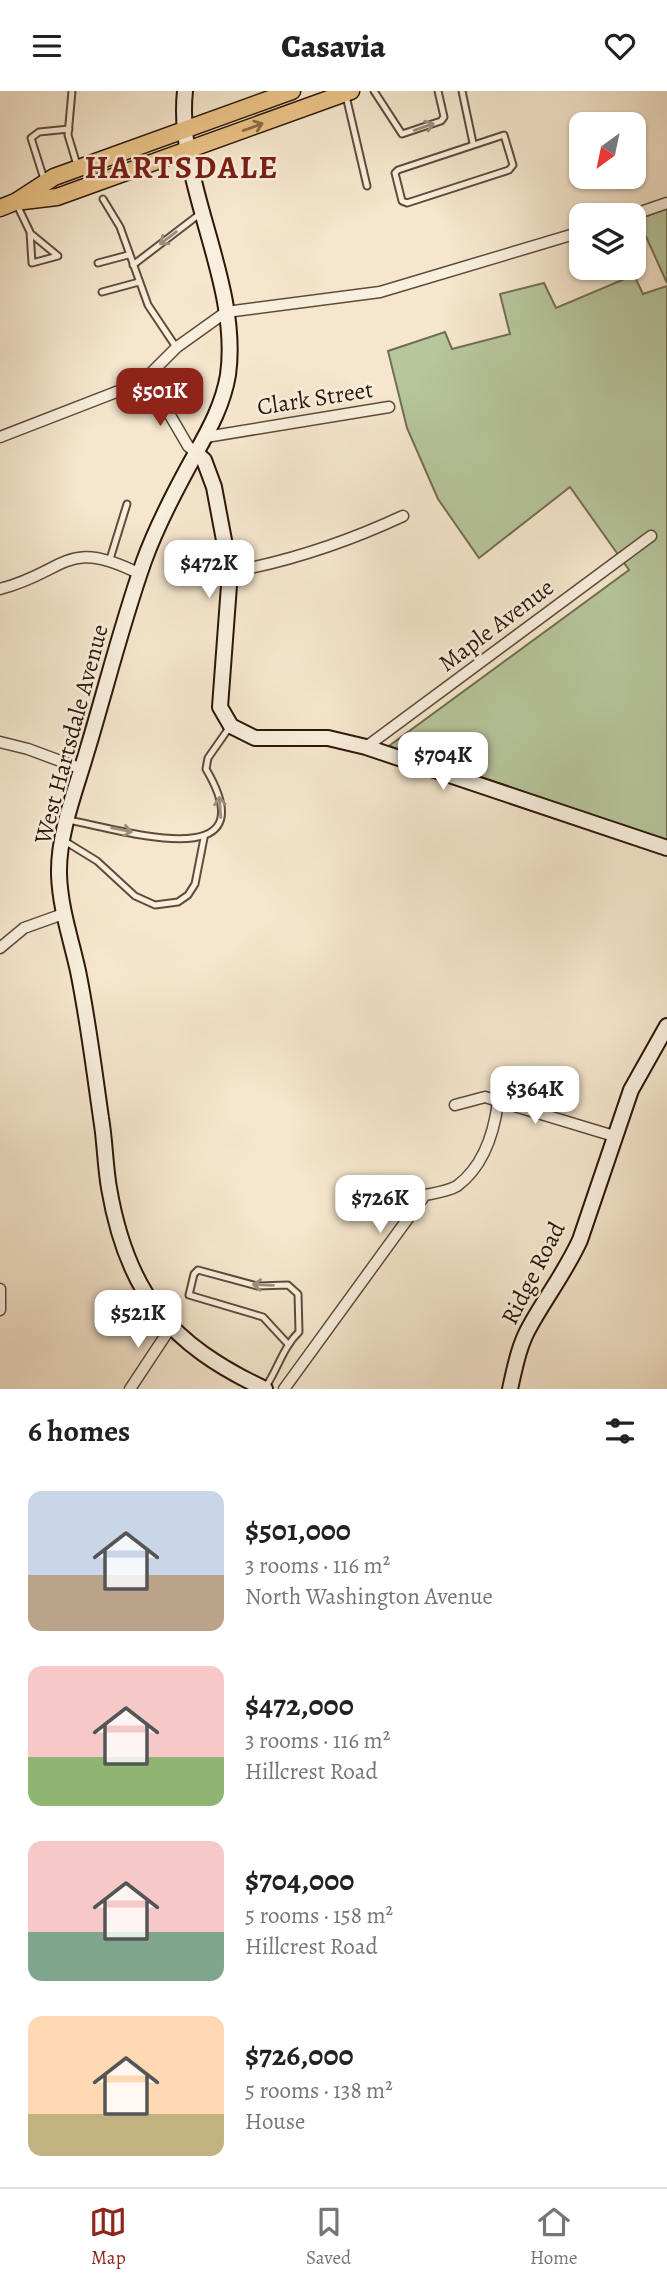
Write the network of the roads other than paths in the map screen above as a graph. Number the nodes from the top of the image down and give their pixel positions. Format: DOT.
graph roads {
  1 [pos="72,91"];
  2 [pos="184,91"];
  3 [pos="292,91"];
  4 [pos="374,91"];
  5 [pos="438,91"];
  6 [pos="462,91"];
  7 [pos="348,92"];
  8 [pos="258,97"];
  9 [pos="69,129"];
  10 [pos="184,130"];
  11 [pos="473,143"];
  12 [pos="188,150"];
  13 [pos="78,169"];
  14 [pos="46,182"];
  15 [pos="367,186"];
  16 [pos="103,199"];
  17 [pos="667,203"];
  18 [pos="8,205"];
  19 [pos="646,210"];
  20 [pos="204,211"];
  21 [pos="30,232"];
  22 [pos="569,236"];
  23 [pos="128,254"];
  24 [pos="98,263"];
  25 [pos="133,265"];
  26 [pos="139,282"];
  27 [pos="102,292"];
  28 [pos="226,312"];
  29 [pos="176,347"];
  30 [pos="142,382"];
  31 [pos="388,407"];
  32 [pos="0,437"];
  33 [pos="206,437"];
  34 [pos="196,453"];
  35 [pos="127,504"];
  36 [pos="403,516"];
  37 [pos="651,536"];
  38 [pos="110,559"];
  39 [pos="230,572"];
  40 [pos="140,573"];
  41 [pos="0,589"];
  42 [pos="231,726"];
  43 [pos="0,742"];
  44 [pos="366,747"];
  45 [pos="82,769"];
  46 [pos="68,820"];
  47 [pos="204,838"];
  48 [pos="63,840"];
  49 [pos="667,848"];
  50 [pos="63,914"];
  51 [pos="0,948"];
  52 [pos="667,1026"];
  53 [pos="498,1102"];
  54 [pos="455,1105"];
  55 [pos="614,1136"];
  56 [pos="0,1289"];
  57 [pos="0,1310"];
  58 [pos="171,1327"];
  59 [pos="287,1343"];
  60 [pos="130,1389"];
  61 [pos="265,1389"];
  62 [pos="284,1389"];
  63 [pos="510,1389"];
  1 -- 9 [label="lane"];
  2 -- 10 [label="main road, West Hartsdale Avenue"];
  3 -- 8 [label="main road"];
  4 -- 5 [label="lane, one-way"];
  6 -- 11 [label="lane"];
  12 -- 7 [label="main road, one-way"];
  7 -- 15 [label="lane"];
  8 -- 10 [label="main road"];
  9 -- 13 [label="lane"];
  9 -- 14 [label="lane"];
  10 -- 12 [label="main road, West Hartsdale Avenue"];
  10 -- 13 [label="main road"];
  11 -- 11 [label="lane"];
  12 -- 18 [label="main road"];
  12 -- 20 [label="main road, West Hartsdale Avenue"];
  13 -- 14 [label="main road"];
  14 -- 18 [label="main road"];
  16 -- 23 [label="lane"];
  17 -- 19 [label="street"];
  18 -- 21 [label="lane"];
  20 -- 25 [label="lane, one-way"];
  20 -- 28 [label="main road, West Hartsdale Avenue"];
  21 -- 21 [label="lane"];
  22 -- 28 [label="street"];
  23 -- 24 [label="lane"];
  23 -- 25 [label="lane"];
  25 -- 26 [label="lane"];
  26 -- 27 [label="lane"];
  26 -- 29 [label="lane"];
  28 -- 29 [label="street"];
  28 -- 33 [label="main road, West Hartsdale Avenue"];
  29 -- 30 [label="street"];
  30 -- 32 [label="street"];
  30 -- 34 [label="street"];
  31 -- 33 [label="street, Clark Street"];
  33 -- 34 [label="main road, West Hartsdale Avenue"];
  34 -- 39 [label="main road"];
  34 -- 40 [label="main road, West Hartsdale Avenue"];
  35 -- 38 [label="lane"];
  36 -- 39 [label="street"];
  37 -- 44 [label="street, Maple Avenue"];
  38 -- 40 [label="street"];
  38 -- 41 [label="street"];
  39 -- 42 [label="main road"];
  40 -- 45 [label="main road, West Hartsdale Avenue"];
  42 -- 44 [label="main road"];
  47 -- 42 [label="lane, one-way"];
  43 -- 45 [label="street"];
  44 -- 49 [label="main road"];
  45 -- 46 [label="main road, West Hartsdale Avenue"];
  46 -- 47 [label="lane, one-way"];
  46 -- 48 [label="main road, West Hartsdale Avenue"];
  47 -- 48 [label="lane"];
  48 -- 50 [label="main road, West Hartsdale Avenue"];
  50 -- 51 [label="street"];
  50 -- 58 [label="main road, West Hartsdale Avenue"];
  52 -- 55 [label="main road, Ridge Road"];
  53 -- 54 [label="street"];
  53 -- 55 [label="street"];
  53 -- 62 [label="street"];
  55 -- 63 [label="main road, Ridge Road"];
  56 -- 57 [label="street"];
  58 -- 60 [label="street"];
  58 -- 61 [label="main road, West Hartsdale Avenue"];
  59 -- 59 [label="lane, one-way"];
  59 -- 61 [label="lane"];
}
